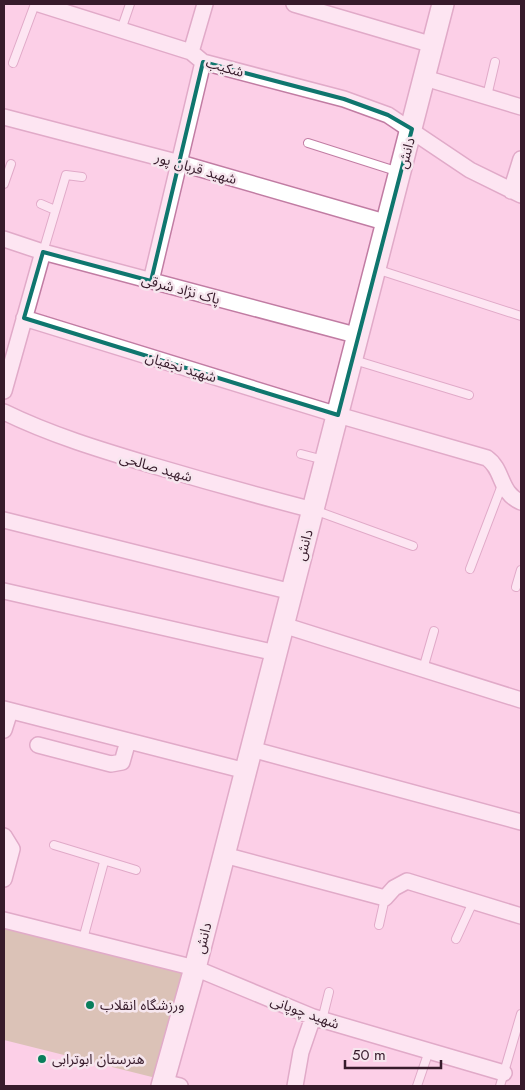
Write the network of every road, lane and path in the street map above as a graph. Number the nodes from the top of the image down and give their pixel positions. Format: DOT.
graph roads {
  1 [pos="35,4"];
  2 [pos="39,4"];
  3 [pos="130,4"];
  4 [pos="206,4"];
  5 [pos="294,4"];
  6 [pos="443,4"];
  7 [pos="76,9"];
  8 [pos="121,30"];
  9 [pos="433,45"];
  10 [pos="197,57"];
  11 [pos="495,62"];
  12 [pos="13,63"];
  13 [pos="425,78"];
  14 [pos="487,96"];
  15 [pos="521,106"];
  16 [pos="4,117"];
  17 [pos="412,129"];
  18 [pos="308,143"];
  19 [pos="521,160"];
  20 [pos="180,163"];
  21 [pos="11,164"];
  22 [pos="401,172"];
  23 [pos="82,177"];
  24 [pos="4,184"];
  25 [pos="516,193"];
  26 [pos="41,204"];
  27 [pos="55,210"];
  28 [pos="388,223"];
  29 [pos="4,238"];
  30 [pos="43,252"];
  31 [pos="376,269"];
  32 [pos="152,281"];
  33 [pos="521,316"];
  34 [pos="24,318"];
  35 [pos="359,336"];
  36 [pos="8,357"];
  37 [pos="353,359"];
  38 [pos="4,391"];
  39 [pos="469,395"];
  40 [pos="4,412"];
  41 [pos="338,415"];
  42 [pos="301,454"];
  43 [pos="326,461"];
  44 [pos="502,485"];
  45 [pos="521,502"];
  46 [pos="313,510"];
  47 [pos="4,520"];
  48 [pos="413,546"];
  49 [pos="470,569"];
  50 [pos="521,570"];
  51 [pos="516,587"];
  52 [pos="4,591"];
  53 [pos="292,592"];
  54 [pos="284,625"];
  55 [pos="434,631"];
  56 [pos="276,652"];
  57 [pos="423,669"];
  58 [pos="521,700"];
  59 [pos="7,710"];
  60 [pos="4,730"];
  61 [pos="128,741"];
  62 [pos="38,745"];
  63 [pos="251,749"];
  64 [pos="246,771"];
  65 [pos="521,822"];
  66 [pos="4,836"];
  67 [pos="54,845"];
  68 [pos="224,855"];
  69 [pos="104,862"];
  70 [pos="136,870"];
  71 [pos="4,879"];
  72 [pos="385,898"];
  73 [pos="473,902"];
  74 [pos="521,916"];
  75 [pos="4,920"];
  76 [pos="379,925"];
  77 [pos="83,939"];
  78 [pos="456,940"];
  79 [pos="195,968"];
  80 [pos="329,992"];
  81 [pos="521,1014"];
  82 [pos="318,1018"];
  83 [pos="428,1051"];
  84 [pos="502,1080"];
  85 [pos="168,1085"];
  86 [pos="295,1086"];
  87 [pos="418,1086"];
  1 -- 12 [label="lane"];
  2 -- 7 [label="street, شکیب"];
  3 -- 8 [label="lane"];
  4 -- 10 [label="street"];
  5 -- 9 [label="street"];
  6 -- 9 [label="street, دانش"];
  7 -- 8 [label="street, شکیب"];
  8 -- 10 [label="street, شکیب"];
  9 -- 13 [label="street, دانش"];
  10 -- 17 [label="street, شکیب"];
  10 -- 20 [label="street"];
  11 -- 14 [label="lane"];
  13 -- 14 [label="street"];
  13 -- 17 [label="street, دانش"];
  14 -- 15 [label="street"];
  16 -- 20 [label="street, شهید قربان پور"];
  17 -- 22 [label="street, دانش"];
  17 -- 25 [label="street, شکیب"];
  18 -- 22 [label="lane"];
  19 -- 25 [label="street"];
  20 -- 28 [label="street, شهید قربان پور"];
  20 -- 32 [label="street"];
  21 -- 24 [label="lane"];
  22 -- 28 [label="street, دانش"];
  23 -- 27 [label="lane"];
  26 -- 27 [label="lane"];
  27 -- 30 [label="lane"];
  28 -- 31 [label="street, دانش"];
  29 -- 30 [label="street, پاک نژاد شرقی"];
  30 -- 32 [label="street, پاک نژاد شرقی"];
  30 -- 34 [label="street"];
  31 -- 33 [label="lane"];
  31 -- 35 [label="street, دانش"];
  32 -- 35 [label="street, پاک نژاد شرقی"];
  34 -- 36 [label="street"];
  34 -- 41 [label="street, شهید نجفیان"];
  35 -- 37 [label="street, دانش"];
  36 -- 38 [label="street"];
  37 -- 39 [label="lane"];
  37 -- 41 [label="street, دانش"];
  40 -- 46 [label="street, شهید صالحی"];
  41 -- 43 [label="street, دانش"];
  41 -- 44 [label="street, شهید نجفیان"];
  42 -- 43 [label="lane"];
  43 -- 46 [label="street, دانش"];
  44 -- 45 [label="street"];
  44 -- 49 [label="lane"];
  46 -- 48 [label="lane"];
  46 -- 53 [label="street, دانش"];
  47 -- 53 [label="street"];
  50 -- 51 [label="lane"];
  52 -- 56 [label="street"];
  53 -- 54 [label="street, دانش"];
  54 -- 56 [label="street, دانش"];
  54 -- 57 [label="street"];
  55 -- 57 [label="lane"];
  56 -- 63 [label="street, دانش"];
  57 -- 58 [label="street"];
  59 -- 60 [label="street"];
  59 -- 61 [label="street"];
  61 -- 62 [label="street"];
  61 -- 64 [label="street"];
  63 -- 64 [label="street, دانش"];
  63 -- 65 [label="street"];
  64 -- 68 [label="street, دانش"];
  66 -- 71 [label="street"];
  67 -- 69 [label="lane"];
  68 -- 72 [label="street"];
  68 -- 79 [label="street, دانش"];
  69 -- 70 [label="lane"];
  69 -- 77 [label="lane"];
  72 -- 73 [label="street"];
  72 -- 76 [label="lane"];
  73 -- 74 [label="street"];
  73 -- 78 [label="lane"];
  75 -- 77 [label="street, شهید چوپانی"];
  77 -- 79 [label="street, شهید چوپانی"];
  79 -- 82 [label="street, شهید چوپانی"];
  79 -- 85 [label="street, دانش"];
  80 -- 82 [label="lane"];
  81 -- 84 [label="lane"];
  82 -- 83 [label="street, شهید چوپانی"];
  82 -- 86 [label="street"];
  83 -- 84 [label="street, شهید چوپانی"];
  83 -- 87 [label="lane"];
}
